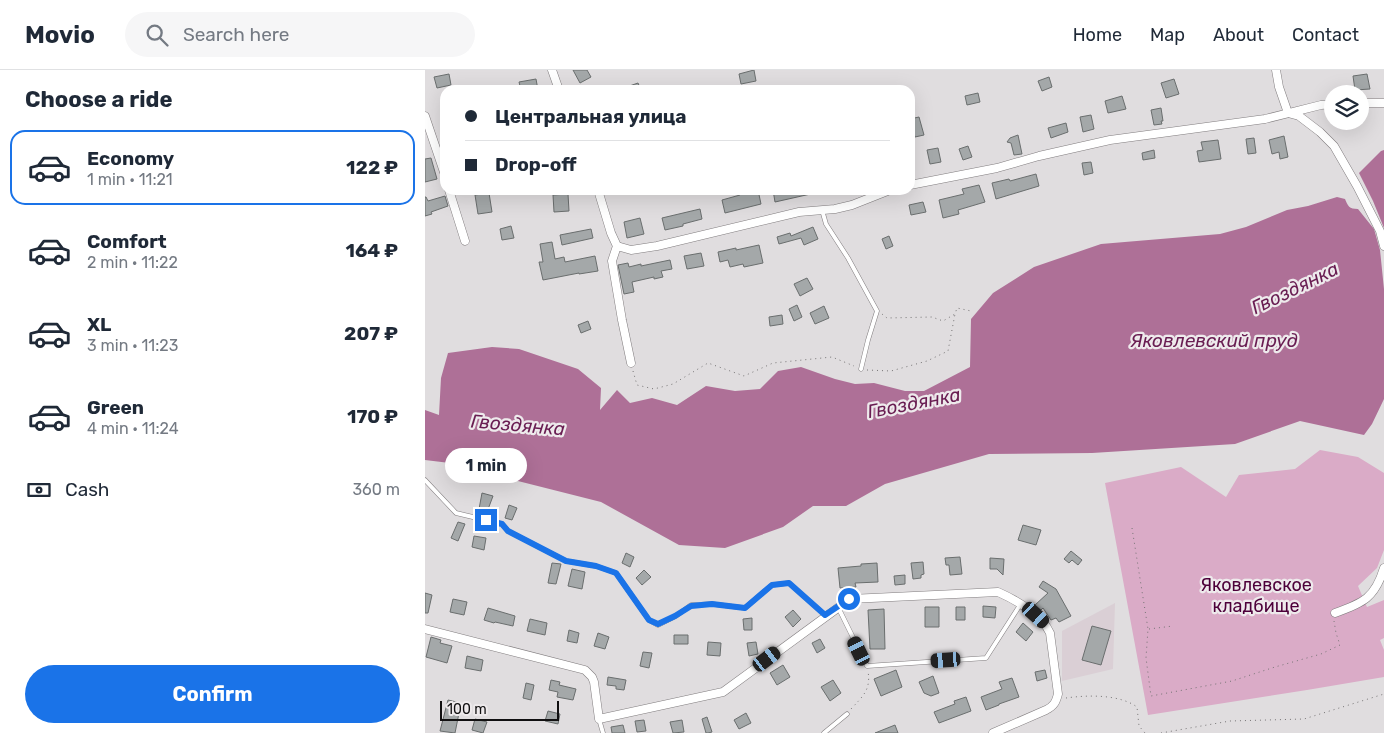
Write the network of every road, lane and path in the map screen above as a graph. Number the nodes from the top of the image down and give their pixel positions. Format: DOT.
graph roads {
  1 [pos="552,70"];
  2 [pos="1276,70"];
  3 [pos="557,85"];
  4 [pos="1369,103"];
  5 [pos="1384,103"];
  6 [pos="1324,104"];
  7 [pos="1288,113"];
  8 [pos="425,116"];
  9 [pos="440,160"];
  10 [pos="915,184"];
  11 [pos="451,195"];
  12 [pos="600,195"];
  13 [pos="878,195"];
  14 [pos="822,210"];
  15 [pos="465,242"];
  16 [pos="617,246"];
  17 [pos="1384,246"];
  18 [pos="877,311"];
  19 [pos="971,311"];
  20 [pos="955,314"];
  21 [pos="631,363"];
  22 [pos="861,369"];
  23 [pos="425,480"];
  24 [pos="1132,528"];
  25 [pos="1384,568"];
  26 [pos="1020,605"];
  27 [pos="838,607"];
  28 [pos="1335,613"];
  29 [pos="825,615"];
  30 [pos="1173,626"];
  31 [pos="425,629"];
  32 [pos="1148,629"];
  33 [pos="867,666"];
  34 [pos="1384,694"];
  35 [pos="1057,700"];
  36 [pos="847,714"];
  37 [pos="599,719"];
  38 [pos="603,733"];
  39 [pos="823,733"];
  40 [pos="993,733"];
  41 [pos="1142,733"];
  42 [pos="1161,733"];
  1 -- 3 [label="street"];
  2 -- 7 [label="street"];
  4 -- 5 [label="street"];
  6 -- 7 [label="street"];
  7 -- 10 [label="street"];
  7 -- 17 [label="street"];
  8 -- 9 [label="street"];
  11 -- 15 [label="street"];
  12 -- 16 [label="street"];
  13 -- 14 [label="street"];
  14 -- 16 [label="street"];
  14 -- 18 [label="lane"];
  16 -- 21 [label="street"];
  18 -- 20 [label="path"];
  18 -- 22 [label="lane"];
  19 -- 20 [label="path"];
  20 -- 22 [label="path"];
  21 -- 22 [label="path"];
  23 -- 29 [label="lane"];
  24 -- 32 [label="path"];
  25 -- 28 [label="street"];
  26 -- 27 [label="street"];
  26 -- 33 [label="lane"];
  26 -- 35 [label="street"];
  27 -- 29 [label="street"];
  27 -- 33 [label="lane"];
  28 -- 32 [label="path"];
  29 -- 37 [label="street"];
  30 -- 32 [label="path"];
  31 -- 37 [label="street"];
  33 -- 36 [label="path"];
  34 -- 42 [label="path"];
  35 -- 40 [label="street"];
  35 -- 41 [label="path"];
  36 -- 39 [label="lane"];
  37 -- 38 [label="lane"];
}
